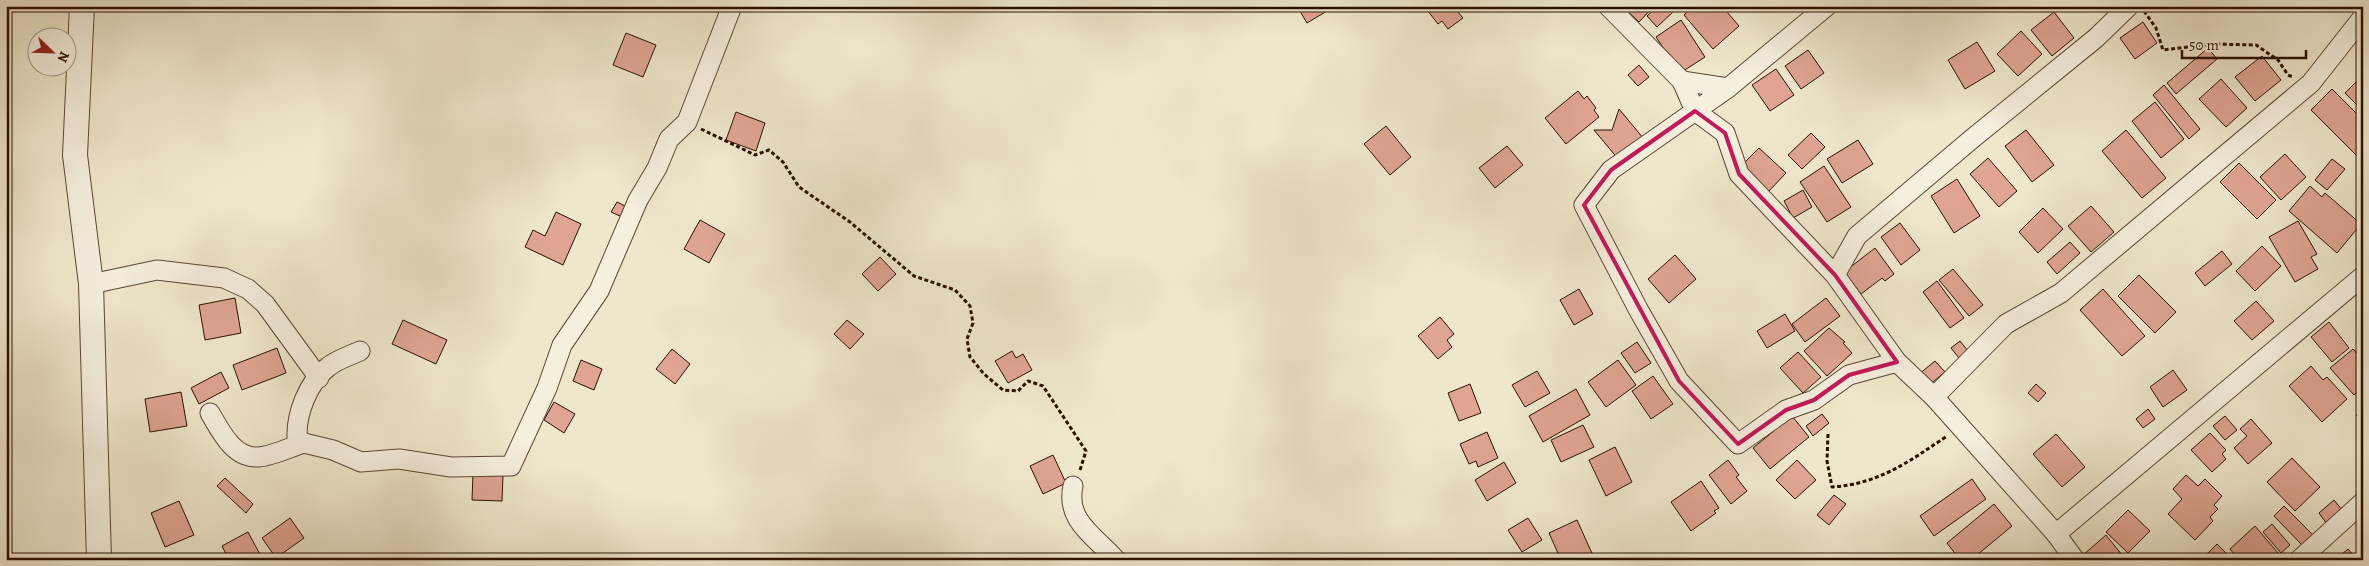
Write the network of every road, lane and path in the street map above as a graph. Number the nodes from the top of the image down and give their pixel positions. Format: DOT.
graph roads {
  1 [pos="82,6"];
  2 [pos="732,6"];
  3 [pos="1608,6"];
  4 [pos="1827,6"];
  5 [pos="2129,6"];
  6 [pos="2141,6"];
  7 [pos="2363,17"];
  8 [pos="1682,81"];
  9 [pos="2312,84"];
  10 [pos="1728,88"];
  11 [pos="1695,111"];
  12 [pos="687,122"];
  13 [pos="1835,276"];
  14 [pos="2363,276"];
  15 [pos="91,284"];
  16 [pos="360,350"];
  17 [pos="1897,362"];
  18 [pos="319,378"];
  19 [pos="1934,397"];
  20 [pos="210,413"];
  21 [pos="1960,428"];
  22 [pos="1828,434"];
  23 [pos="304,443"];
  24 [pos="1073,486"];
  25 [pos="2363,502"];
  26 [pos="2056,534"];
  27 [pos="99,560"];
  28 [pos="1116,560"];
  29 [pos="2075,560"];
  30 [pos="2299,560"];
  1 -- 15 [label="street"];
  2 -- 12 [label="street"];
  3 -- 8 [label="street"];
  4 -- 10 [label="street"];
  5 -- 13 [label="street"];
  6 -- 9 [label="path"];
  7 -- 9 [label="street"];
  8 -- 10 [label="street"];
  8 -- 11 [label="street"];
  9 -- 19 [label="street"];
  10 -- 11 [label="street"];
  11 -- 13 [label="street"];
  11 -- 17 [label="street"];
  12 -- 23 [label="street"];
  12 -- 24 [label="path"];
  13 -- 17 [label="street"];
  14 -- 26 [label="street"];
  15 -- 18 [label="street"];
  15 -- 27 [label="street"];
  16 -- 18 [label="street"];
  17 -- 19 [label="street"];
  18 -- 23 [label="street"];
  19 -- 21 [label="street"];
  20 -- 23 [label="street"];
  21 -- 22 [label="path"];
  21 -- 26 [label="street"];
  24 -- 28 [label="street"];
  25 -- 30 [label="street"];
  26 -- 29 [label="street"];
}
